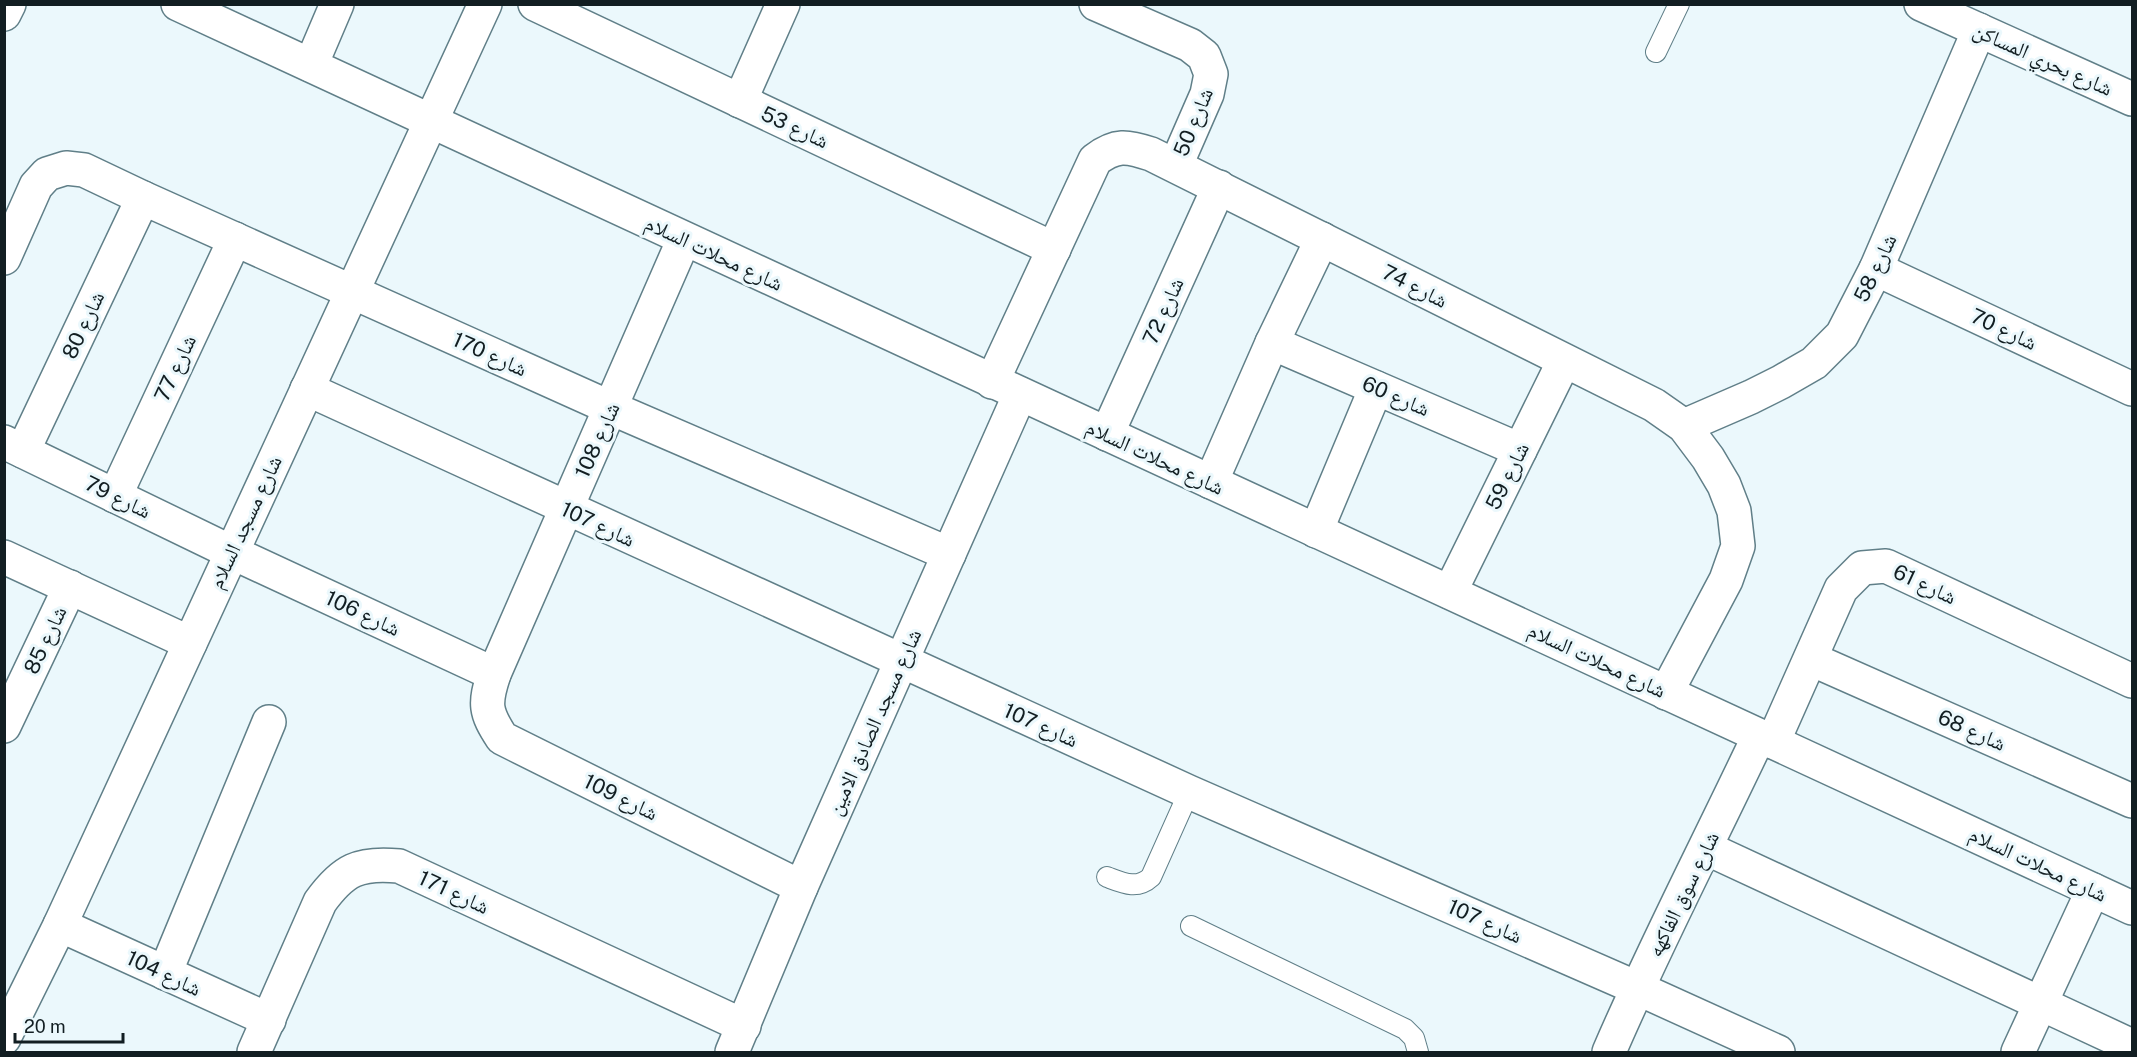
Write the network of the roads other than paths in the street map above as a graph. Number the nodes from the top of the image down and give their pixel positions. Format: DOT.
graph roads {
  1 [pos="9,4"];
  2 [pos="178,4"];
  3 [pos="337,4"];
  4 [pos="484,4"];
  5 [pos="535,4"];
  6 [pos="783,4"];
  7 [pos="1096,4"];
  8 [pos="1679,4"];
  9 [pos="1921,4"];
  10 [pos="4,14"];
  11 [pos="1979,30"];
  12 [pos="1656,52"];
  13 [pos="311,65"];
  14 [pos="2133,99"];
  15 [pos="740,101"];
  16 [pos="432,123"];
  17 [pos="1176,165"];
  18 [pos="1219,187"];
  19 [pos="143,198"];
  20 [pos="235,239"];
  21 [pos="684,239"];
  22 [pos="1322,239"];
  23 [pos="1054,249"];
  24 [pos="4,258"];
  25 [pos="1876,269"];
  26 [pos="353,292"];
  27 [pos="1272,343"];
  28 [pos="1564,361"];
  29 [pos="1006,388"];
  30 [pos="1376,388"];
  31 [pos="307,389"];
  32 [pos="2133,389"];
  33 [pos="610,408"];
  34 [pos="1683,426"];
  35 [pos="1107,434"];
  36 [pos="14,447"];
  37 [pos="1520,450"];
  38 [pos="1211,482"];
  39 [pos="115,496"];
  40 [pos="566,509"];
  41 [pos="1316,531"];
  42 [pos="231,552"];
  43 [pos="949,554"];
  44 [pos="4,557"];
  45 [pos="70,587"];
  46 [pos="1450,592"];
  47 [pos="190,643"];
  48 [pos="1810,659"];
  49 [pos="902,662"];
  50 [pos="494,674"];
  51 [pos="2133,681"];
  52 [pos="1666,693"];
  53 [pos="269,722"];
  54 [pos="4,726"];
  55 [pos="1766,739"];
  56 [pos="1190,792"];
  57 [pos="2133,801"];
  58 [pos="1706,848"];
  59 [pos="1107,878"];
  60 [pos="801,887"];
  61 [pos="2093,890"];
  62 [pos="2133,908"];
  63 [pos="60,925"];
  64 [pos="1191,926"];
  65 [pos="165,973"];
  66 [pos="1637,988"];
  67 [pos="2041,1004"];
  68 [pos="269,1020"];
  69 [pos="4,1038"];
  70 [pos="738,1039"];
  71 [pos="2133,1046"];
  72 [pos="254,1053"];
  73 [pos="1418,1053"];
  74 [pos="1609,1053"];
  75 [pos="1778,1053"];
  76 [pos="2018,1053"];
  1 -- 10 [label="street"];
  2 -- 13 [label="street, شارع محلات السلام"];
  3 -- 13 [label="street"];
  4 -- 16 [label="street, شارع مسجد السلام"];
  5 -- 15 [label="street, شارع 53"];
  6 -- 15 [label="street"];
  7 -- 17 [label="street, شارع 50"];
  8 -- 12 [label="lane"];
  9 -- 11 [label="street, شارع بحري المساكن"];
  11 -- 14 [label="street, شارع بحري المساكن"];
  11 -- 25 [label="street, شارع 58"];
  13 -- 16 [label="street, شارع محلات السلام"];
  15 -- 23 [label="street, شارع 53"];
  16 -- 21 [label="street, شارع محلات السلام"];
  16 -- 26 [label="street, شارع مسجد السلام"];
  17 -- 18 [label="street, شارع 74"];
  17 -- 23 [label="street, شارع 74"];
  18 -- 22 [label="street, شارع 74"];
  18 -- 35 [label="street, شارع 72"];
  19 -- 20 [label="street, شارع 170"];
  19 -- 24 [label="street, شارع 170"];
  19 -- 36 [label="street, شارع 80"];
  20 -- 26 [label="street, شارع 170"];
  20 -- 39 [label="street, شارع 77"];
  21 -- 29 [label="street, شارع محلات السلام"];
  21 -- 33 [label="street, شارع 108"];
  22 -- 27 [label="street"];
  22 -- 28 [label="street, شارع 74"];
  23 -- 29 [label="street, شارع 74"];
  25 -- 32 [label="street, شارع 70"];
  25 -- 34 [label="street, شارع 58"];
  26 -- 31 [label="street, شارع مسجد السلام"];
  26 -- 33 [label="street, شارع 170"];
  27 -- 30 [label="street, شارع 60"];
  27 -- 38 [label="street"];
  28 -- 34 [label="street, شارع 74"];
  28 -- 37 [label="street, شارع 59"];
  29 -- 35 [label="street, شارع محلات السلام"];
  29 -- 43 [label="street, شارع مسجد الصادق الامين"];
  30 -- 37 [label="street, شارع 60"];
  30 -- 41 [label="street"];
  31 -- 40 [label="street, شارع 107"];
  31 -- 42 [label="street, شارع مسجد السلام"];
  33 -- 40 [label="street, شارع 108"];
  33 -- 43 [label="street, شارع 170"];
  34 -- 52 [label="street, شارع 74"];
  35 -- 38 [label="street, شارع محلات السلام"];
  36 -- 39 [label="street, شارع 79"];
  37 -- 46 [label="street, شارع 59"];
  38 -- 41 [label="street, شارع محلات السلام"];
  39 -- 42 [label="street, شارع 79"];
  40 -- 49 [label="street, شارع 107"];
  40 -- 50 [label="street, شارع 108"];
  41 -- 46 [label="street, شارع محلات السلام"];
  42 -- 47 [label="street, شارع مسجد السلام"];
  42 -- 50 [label="street, شارع 106"];
  43 -- 49 [label="street, شارع مسجد الصادق الامين"];
  44 -- 45 [label="street"];
  45 -- 47 [label="street"];
  45 -- 54 [label="street, شارع 85"];
  46 -- 52 [label="street, شارع محلات السلام"];
  47 -- 63 [label="street, شارع مسجد السلام"];
  48 -- 51 [label="street, شارع 61"];
  48 -- 55 [label="street, شارع 61"];
  48 -- 57 [label="street, شارع 68"];
  49 -- 56 [label="street, شارع 107"];
  49 -- 60 [label="street, شارع مسجد الصادق الامين"];
  50 -- 60 [label="street, شارع 109"];
  52 -- 55 [label="street, شارع محلات السلام"];
  53 -- 65 [label="street"];
  55 -- 58 [label="street, شارع سوق الفاكهه"];
  55 -- 61 [label="street, شارع محلات السلام"];
  56 -- 59 [label="lane"];
  56 -- 66 [label="street, شارع 107"];
  58 -- 66 [label="street, شارع سوق الفاكهه"];
  58 -- 67 [label="street"];
  60 -- 70 [label="street, شارع مسجد الصادق الامين"];
  61 -- 62 [label="street, شارع محلات السلام"];
  61 -- 67 [label="street"];
  63 -- 65 [label="street, شارع 104"];
  63 -- 69 [label="street, شارع مسجد السلام"];
  64 -- 73 [label="lane"];
  65 -- 68 [label="street, شارع 104"];
  66 -- 74 [label="street, شارع سوق الفاكهه"];
  66 -- 75 [label="street, شارع 107"];
  67 -- 71 [label="street"];
  67 -- 76 [label="street"];
  68 -- 70 [label="street, شارع 171"];
  68 -- 72 [label="street, شارع 171"];
}
